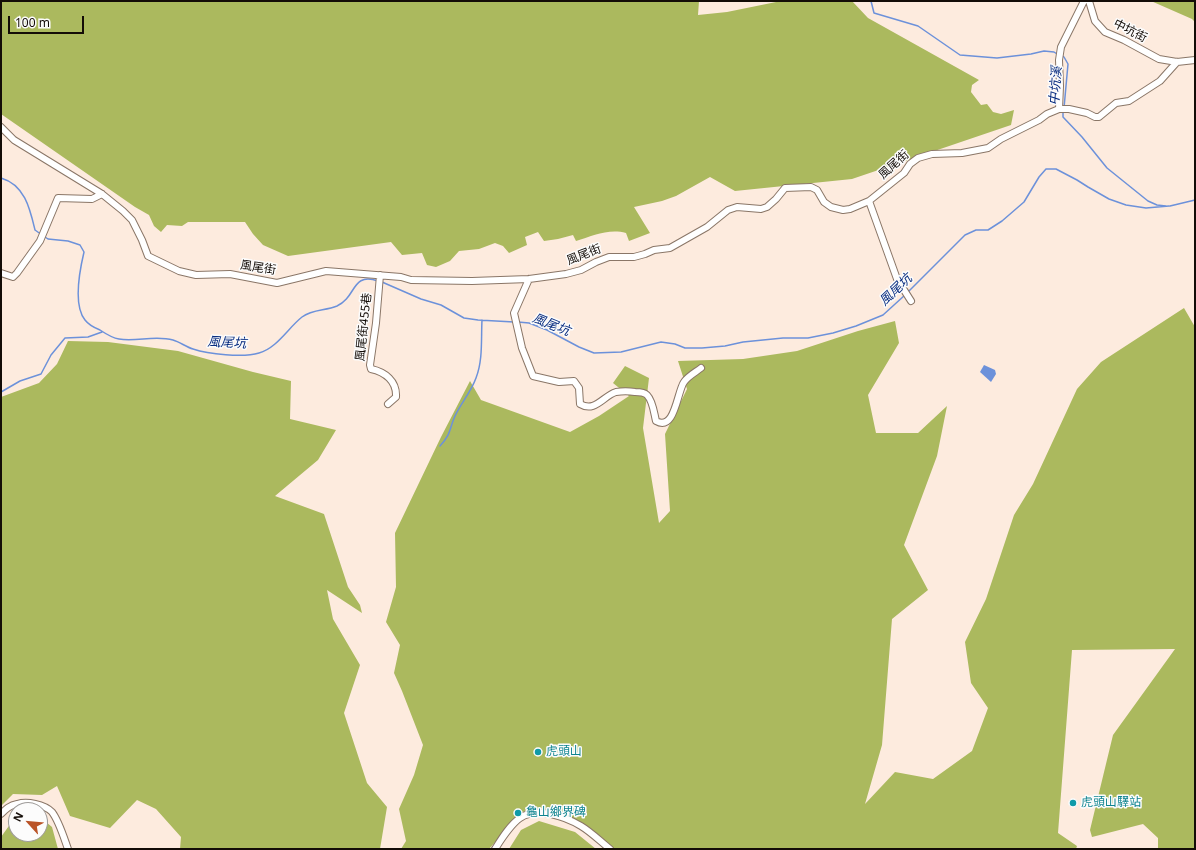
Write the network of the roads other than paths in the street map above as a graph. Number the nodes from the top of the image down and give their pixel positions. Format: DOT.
graph roads {
  1 [pos="1084,1"];
  2 [pos="1089,1"];
  3 [pos="1195,60"];
  4 [pos="1177,62"];
  5 [pos="1058,109"];
  6 [pos="1,127"];
  7 [pos="102,194"];
  8 [pos="869,201"];
  9 [pos="1,273"];
  10 [pos="380,277"];
  11 [pos="529,280"];
  12 [pos="911,301"];
  13 [pos="701,368"];
  14 [pos="388,404"];
  15 [pos="1,814"];
  16 [pos="68,849"];
  17 [pos="495,849"];
  18 [pos="610,849"];
  1 -- 5 [label="street"];
  2 -- 4 [label="street, 中坑街"];
  3 -- 4 [label="street, 中坑街"];
  4 -- 5 [label="street, 風尾街"];
  5 -- 8 [label="street, 風尾街"];
  6 -- 7 [label="street, 風尾街"];
  7 -- 9 [label="street"];
  7 -- 10 [label="street, 風尾街"];
  8 -- 11 [label="street, 風尾街"];
  8 -- 12 [label="street"];
  10 -- 11 [label="street, 風尾街"];
  10 -- 14 [label="street, 風尾街455巷"];
  11 -- 13 [label="street"];
  15 -- 16 [label="street"];
  17 -- 18 [label="street"];
}
